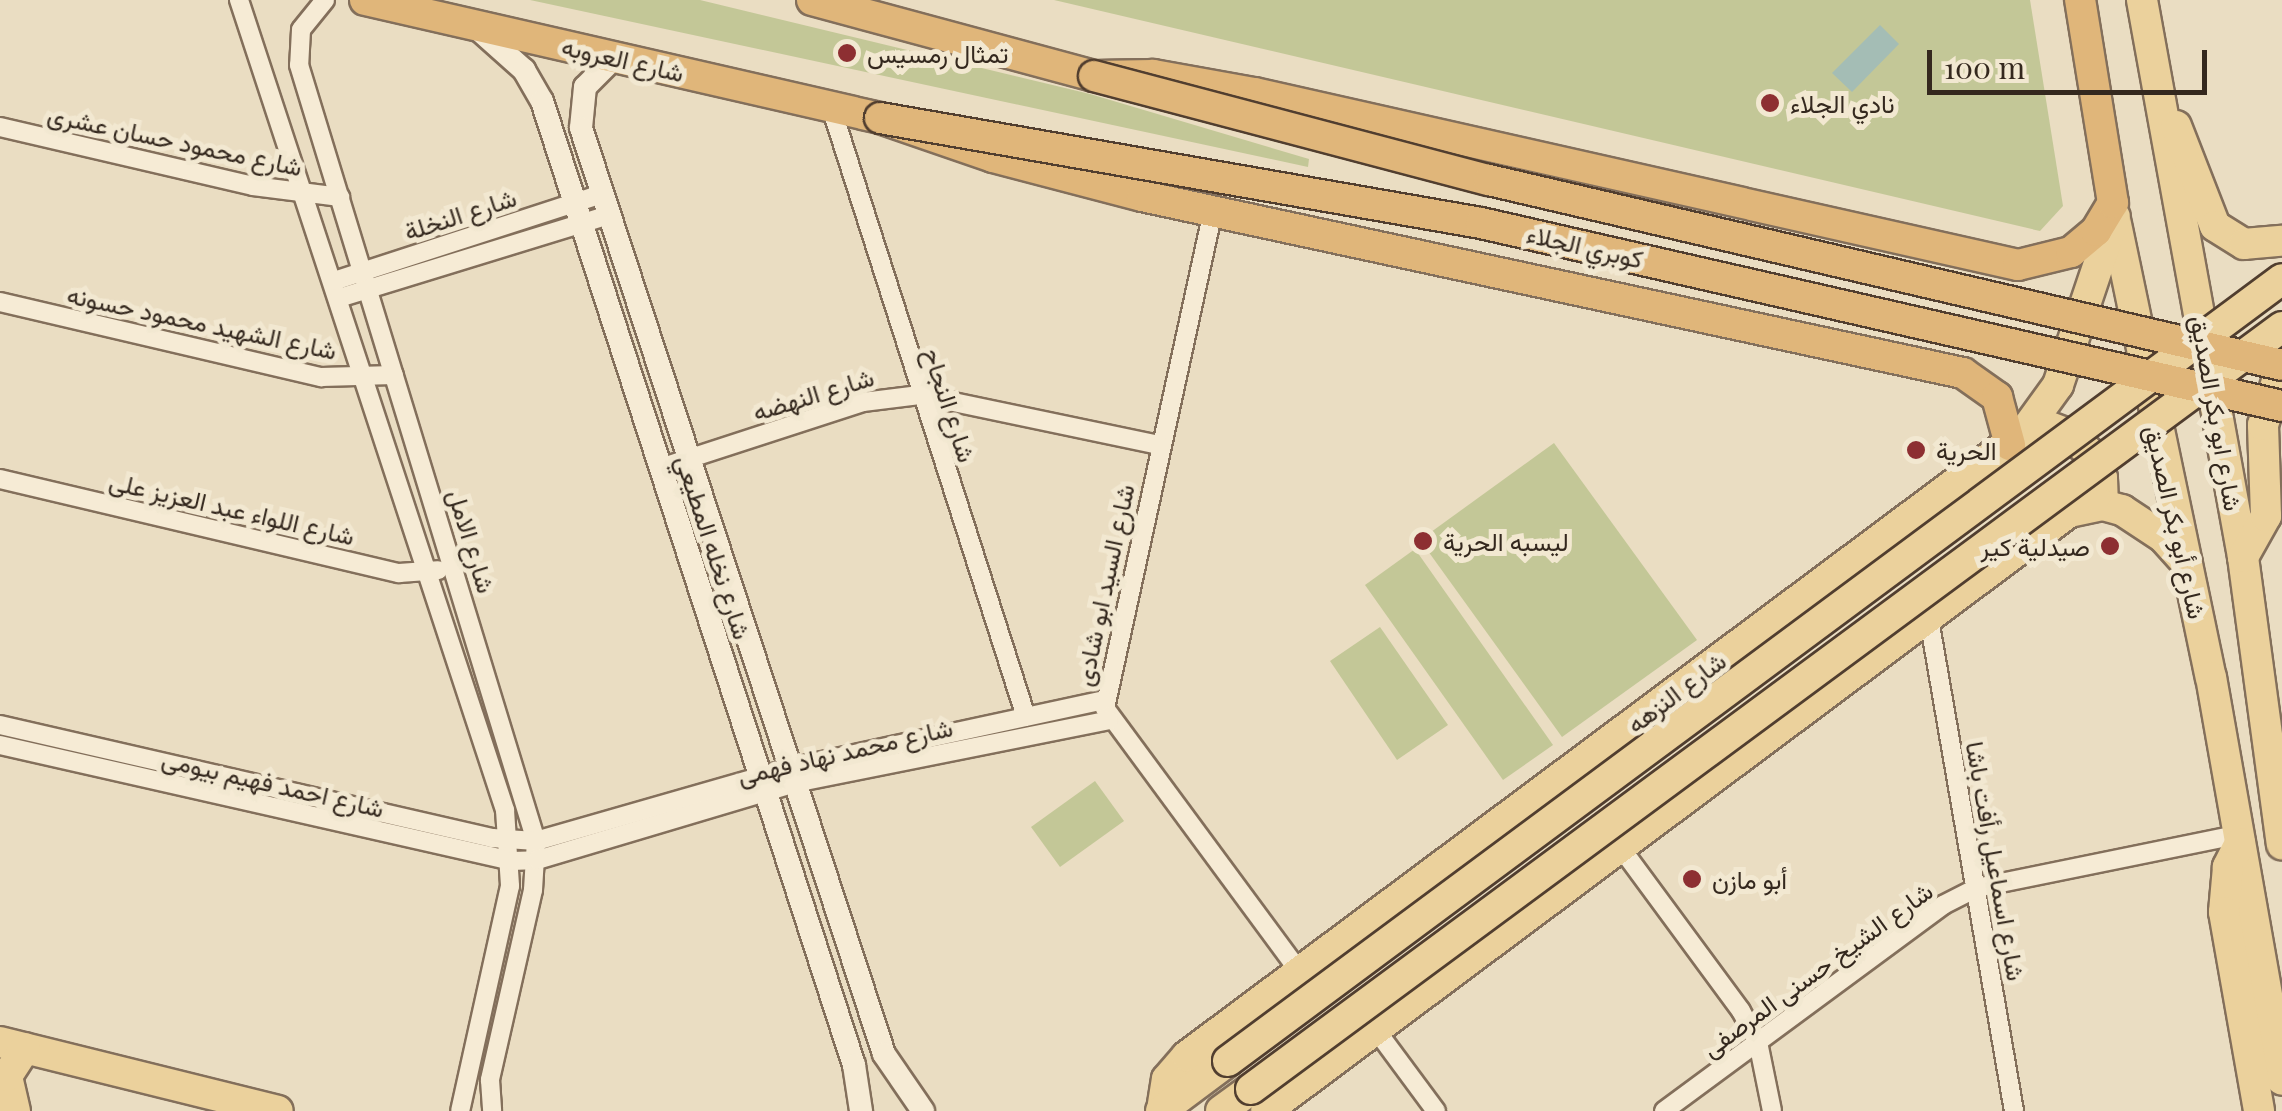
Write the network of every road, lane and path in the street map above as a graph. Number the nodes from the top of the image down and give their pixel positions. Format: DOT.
graph roads {
  1 [pos="239,0"];
  2 [pos="325,0"];
  3 [pos="365,0"];
  4 [pos="812,0"];
  5 [pos="2080,0"];
  6 [pos="2142,0"];
  7 [pos="471,25"];
  8 [pos="615,57"];
  9 [pos="1094,76"];
  10 [pos="2159,96"];
  11 [pos="831,107"];
  12 [pos="880,118"];
  13 [pos="0,127"];
  14 [pos="306,195"];
  15 [pos="340,197"];
  16 [pos="606,205"];
  17 [pos="2114,210"];
  18 [pos="1213,211"];
  19 [pos="578,213"];
  20 [pos="2282,241"];
  21 [pos="1926,248"];
  22 [pos="365,280"];
  23 [pos="2282,280"];
  24 [pos="336,290"];
  25 [pos="0,302"];
  26 [pos="2282,328"];
  27 [pos="1904,358"];
  28 [pos="2282,365"];
  29 [pos="394,375"];
  30 [pos="366,379"];
  31 [pos="920,395"];
  32 [pos="2282,406"];
  33 [pos="2034,422"];
  34 [pos="1160,445"];
  35 [pos="2010,445"];
  36 [pos="689,459"];
  37 [pos="660,468"];
  38 [pos="0,479"];
  39 [pos="2275,489"];
  40 [pos="2103,505"];
  41 [pos="2244,557"];
  42 [pos="2188,564"];
  43 [pos="453,566"];
  44 [pos="428,572"];
  45 [pos="1928,619"];
  46 [pos="1104,700"];
  47 [pos="1026,716"];
  48 [pos="1110,720"];
  49 [pos="0,725"];
  50 [pos="0,745"];
  51 [pos="2276,766"];
  52 [pos="793,776"];
  53 [pos="762,784"];
  54 [pos="2281,834"];
  55 [pos="2241,837"];
  56 [pos="1621,848"];
  57 [pos="512,851"];
  58 [pos="536,851"];
  59 [pos="1976,888"];
  60 [pos="1299,971"];
  61 [pos="1376,1030"];
  62 [pos="1758,1042"];
  63 [pos="13,1045"];
  64 [pos="2282,1080"];
  65 [pos="1162,1110"];
  66 [pos="15,1111"];
  67 [pos="278,1111"];
  68 [pos="460,1111"];
  69 [pos="492,1111"];
  70 [pos="862,1111"];
  71 [pos="922,1111"];
  72 [pos="1221,1111"];
  73 [pos="1266,1111"];
  74 [pos="1436,1111"];
  75 [pos="1664,1111"];
  76 [pos="1772,1111"];
  77 [pos="2014,1111"];
  78 [pos="2260,1111"];
  1 -- 14 [label="street, شارع الامل"];
  2 -- 15 [label="street, شارع الامل"];
  3 -- 7 [label="highway, شارع العروبه"];
  4 -- 9 [label="highway"];
  5 -- 17 [label="highway"];
  6 -- 10 [label="main road, شارع ابو بكر الصديق"];
  7 -- 8 [label="highway, شارع العروبه"];
  7 -- 19 [label="street, شارع نخله المطيعي"];
  8 -- 11 [label="highway, شارع العروبه"];
  8 -- 16 [label="street, شارع نخله المطيعي"];
  9 -- 21 [label="highway"];
  9 -- 28 [label="highway, كوبري الجلاء, bridge"];
  10 -- 20 [label="main road"];
  10 -- 41 [label="main road, شارع ابو بكر الصديق"];
  11 -- 12 [label="highway, شارع العروبه"];
  11 -- 31 [label="street, شارع النجاح"];
  12 -- 18 [label="highway"];
  12 -- 32 [label="highway, كوبري الجلاء, bridge"];
  13 -- 14 [label="street, شارع محمود حسان عشرى"];
  14 -- 15 [label="street, شارع محمود حسان عشرى"];
  14 -- 24 [label="street, شارع الامل"];
  15 -- 22 [label="street, شارع الامل"];
  16 -- 19 [label="street, شارع النخلة"];
  16 -- 36 [label="street, شارع نخله المطيعي"];
  17 -- 21 [label="highway"];
  17 -- 33 [label="main road, شارع النزهه"];
  17 -- 42 [label="main road, شارع أبو بكر الصديق"];
  18 -- 27 [label="highway"];
  18 -- 34 [label="street, شارع السيد ابو شادى"];
  19 -- 22 [label="street, شارع النخلة"];
  19 -- 37 [label="street, شارع نخله المطيعي"];
  21 -- 27 [label="highway"];
  22 -- 24 [label="street, شارع النخلة"];
  22 -- 29 [label="street, شارع الامل"];
  23 -- 65 [label="main road, شارع النزهه, bridge"];
  24 -- 30 [label="street, شارع الامل"];
  25 -- 30 [label="street, شارع الشهيد محمود حسونه"];
  26 -- 72 [label="main road, bridge"];
  27 -- 35 [label="highway"];
  28 -- 39 [label="main road"];
  29 -- 30 [label="street, شارع الشهيد محمود حسونه"];
  29 -- 43 [label="street, شارع الامل"];
  30 -- 44 [label="street, شارع الامل"];
  31 -- 34 [label="street, شارع النهضه"];
  31 -- 36 [label="street, شارع النهضه"];
  31 -- 47 [label="street, شارع النجاح"];
  33 -- 35 [label="main road, شارع النزهه"];
  33 -- 40 [label="main road"];
  34 -- 46 [label="street, شارع السيد ابو شادى"];
  35 -- 60 [label="main road, شارع النزهه"];
  36 -- 37 [label="street, شارع النهضه"];
  36 -- 52 [label="street, شارع نخله المطيعي"];
  37 -- 53 [label="street, شارع نخله المطيعي"];
  38 -- 44 [label="street, شارع اللواء عبد العزيز على"];
  39 -- 41 [label="main road"];
  40 -- 42 [label="main road"];
  40 -- 45 [label="main road"];
  41 -- 51 [label="main road, شارع ابو بكر الصديق"];
  42 -- 55 [label="main road, شارع أبو بكر الصديق"];
  43 -- 44 [label="street, شارع اللواء عبد العزيز على"];
  43 -- 58 [label="street, شارع الامل"];
  44 -- 57 [label="street, شارع الامل"];
  45 -- 56 [label="main road"];
  45 -- 59 [label="street, شارع اسماعيل رأفت باشا"];
  46 -- 47 [label="street, شارع محمد نهاد فهمى"];
  46 -- 48 [label="street, شارع السيد ابو شادى"];
  47 -- 52 [label="street, شارع محمد نهاد فهمى"];
  48 -- 52 [label="street, شارع محمد نهاد فهمى"];
  48 -- 60 [label="street, شارع السيد ابو شادى"];
  49 -- 57 [label="street, شارع احمد فهيم بيومى"];
  50 -- 57 [label="street, شارع احمد فهيم بيومى"];
  51 -- 54 [label="main road, شارع ابو بكر الصديق"];
  52 -- 53 [label="street, شارع محمد نهاد فهمى"];
  52 -- 71 [label="street, شارع نخله المطيعي"];
  53 -- 58 [label="street, شارع محمد نهاد فهمى"];
  53 -- 70 [label="street, شارع نخله المطيعي"];
  55 -- 59 [label="street, شارع الشيخ حسنى المرصفى"];
  55 -- 64 [label="main road"];
  55 -- 78 [label="main road"];
  56 -- 61 [label="main road"];
  56 -- 62 [label="street"];
  57 -- 58 [label="street, شارع احمد فهيم بيومى"];
  57 -- 68 [label="street, شارع الامل"];
  58 -- 69 [label="street, شارع الامل"];
  59 -- 62 [label="street, شارع الشيخ حسنى المرصفى"];
  59 -- 77 [label="street, شارع اسماعيل رأفت باشا"];
  60 -- 65 [label="main road, شارع النزهه"];
  61 -- 73 [label="main road"];
  61 -- 74 [label="street"];
  62 -- 75 [label="street, شارع الشيخ حسنى المرصفى"];
  62 -- 76 [label="street"];
  63 -- 66 [label="main road"];
  63 -- 67 [label="main road"];
}
